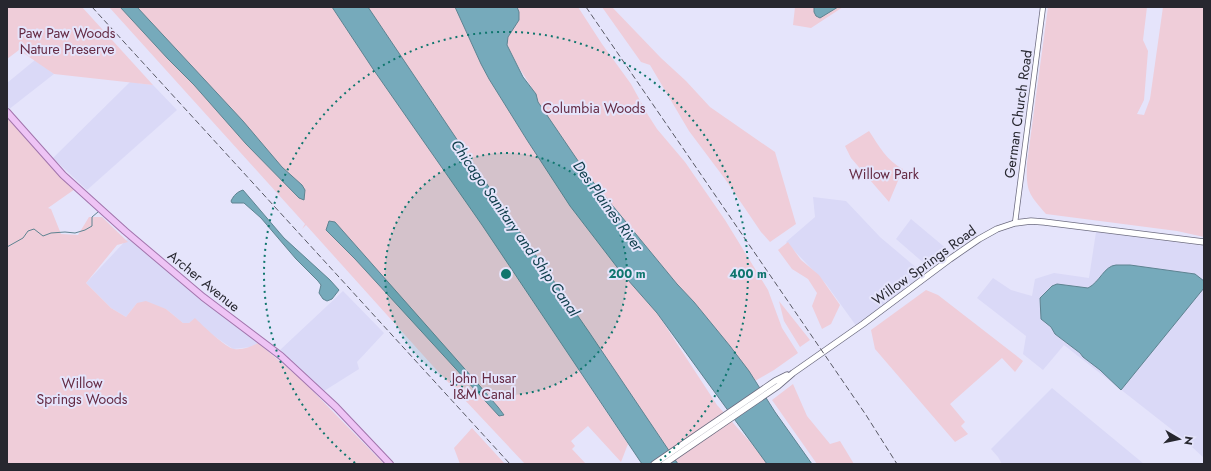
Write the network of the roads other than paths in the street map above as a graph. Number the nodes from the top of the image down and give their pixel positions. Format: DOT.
graph roads {
  1 [pos="1043,7"];
  2 [pos="7,112"];
  3 [pos="1015,223"];
  4 [pos="1204,242"];
  5 [pos="777,383"];
  6 [pos="390,464"];
  7 [pos="654,464"];
  8 [pos="664,464"];
  1 -- 3 [label="street, German Church Road"];
  2 -- 6 [label="main road, Archer Avenue"];
  3 -- 4 [label="main road, Willow Springs Road"];
  3 -- 5 [label="main road, Willow Springs Road"];
  5 -- 7 [label="main road, Willow Springs Road"];
  5 -- 8 [label="main road, Willow Springs Road"];
}
